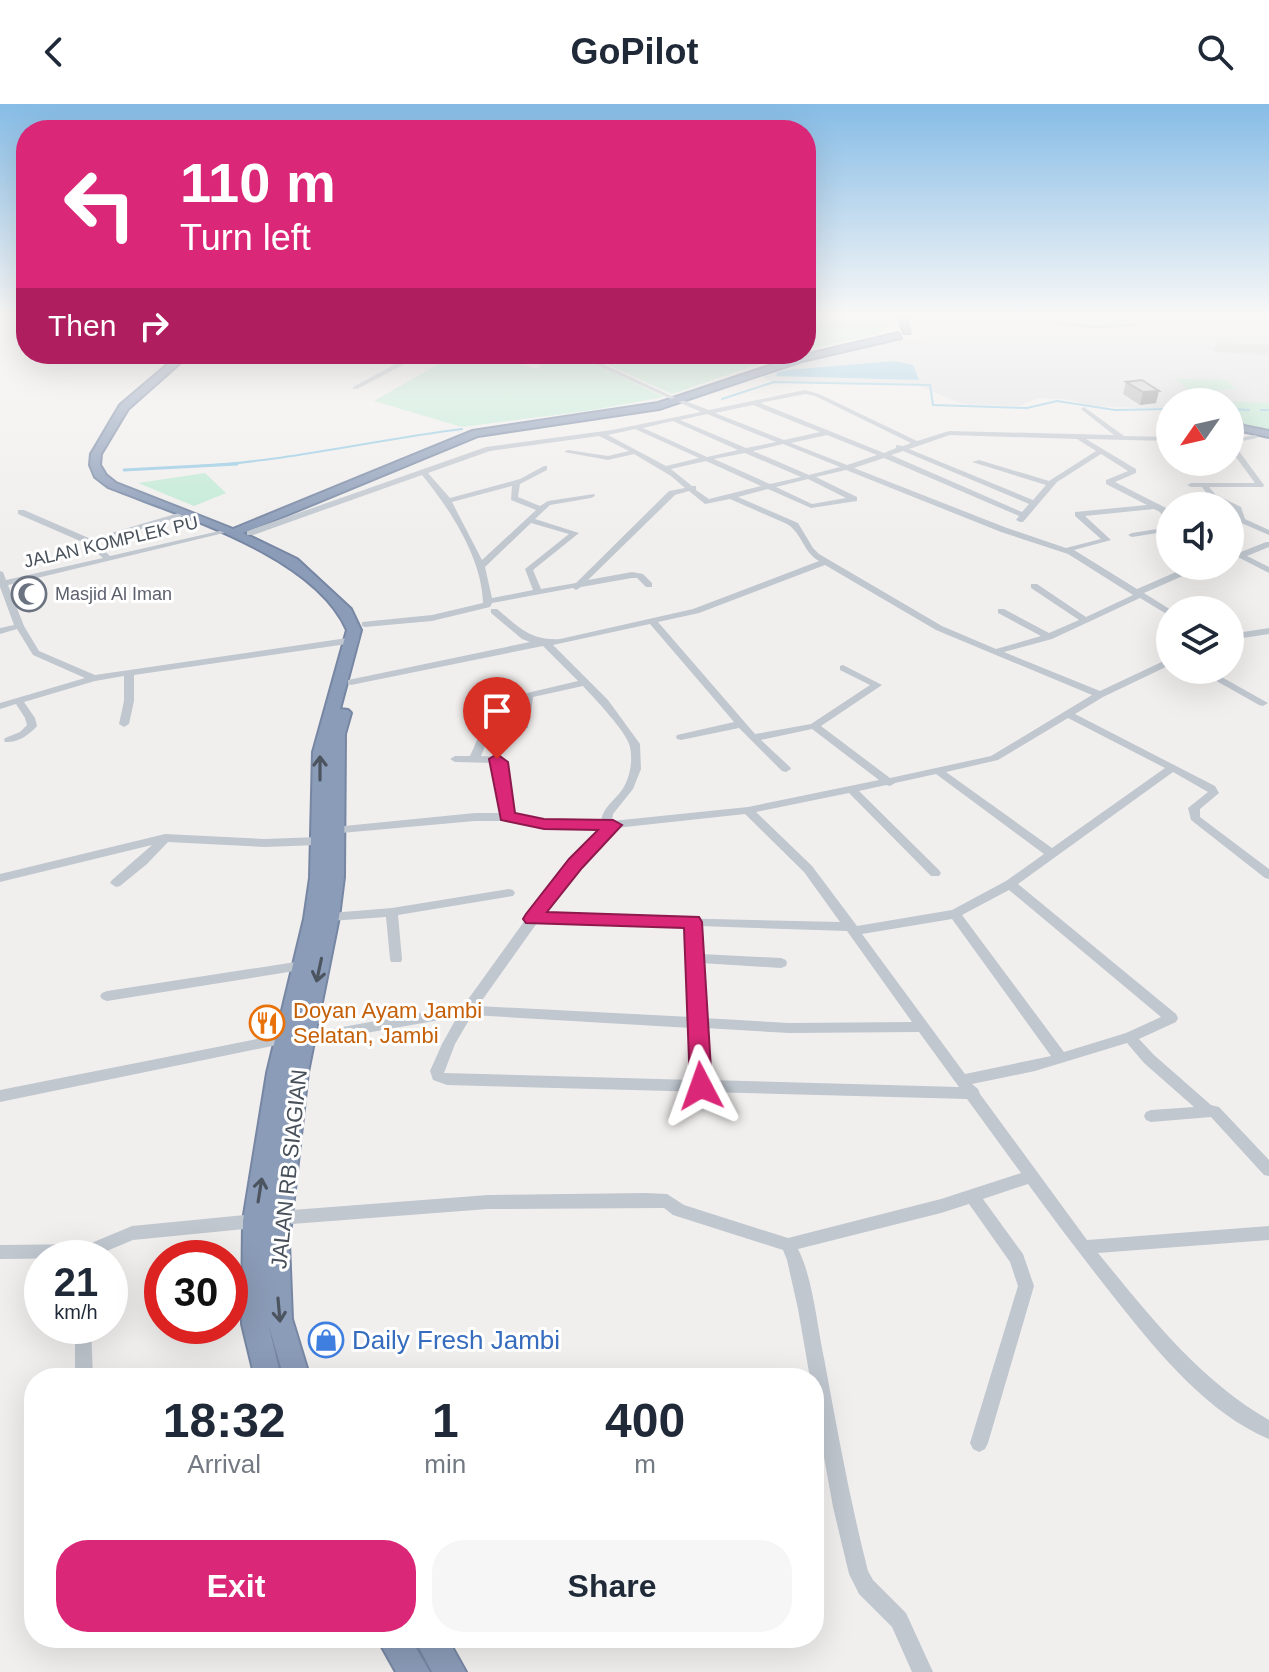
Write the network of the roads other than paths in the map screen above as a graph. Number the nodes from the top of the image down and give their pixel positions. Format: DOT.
graph roads {
  1 [pos="147,387"];
  2 [pos="157,387"];
  3 [pos="650,387"];
  4 [pos="709,387"];
  5 [pos="713,387"];
  6 [pos="677,399"];
  7 [pos="754,403"];
  8 [pos="1084,409"];
  9 [pos="1098,411"];
  10 [pos="712,412"];
  11 [pos="674,419"];
  12 [pos="636,427"];
  13 [pos="1244,429"];
  14 [pos="1244,430"];
  15 [pos="826,432"];
  16 [pos="601,434"];
  17 [pos="1269,436"];
  18 [pos="1121,437"];
  19 [pos="1132,437"];
  20 [pos="1255,437"];
  21 [pos="1080,438"];
  22 [pos="1156,438"];
  23 [pos="1244,440"];
  24 [pos="789,441"];
  25 [pos="108,442"];
  26 [pos="914,442"];
  27 [pos="899,447"];
  28 [pos="749,451"];
  29 [pos="1101,451"];
  30 [pos="568,452"];
  31 [pos="635,452"];
  32 [pos="881,454"];
  33 [pos="706,459"];
  34 [pos="976,462"];
  35 [pos="1244,462"];
  36 [pos="849,467"];
  37 [pos="544,468"];
  38 [pos="665,468"];
  39 [pos="423,472"];
  40 [pos="809,477"];
  41 [pos="516,483"];
  42 [pos="1051,484"];
  43 [pos="1191,485"];
  44 [pos="1204,485"];
  45 [pos="771,487"];
  46 [pos="693,488"];
  47 [pos="591,496"];
  48 [pos="730,496"];
  49 [pos="448,501"];
  50 [pos="1033,503"];
  51 [pos="1156,506"];
  52 [pos="1156,506"];
  53 [pos="541,509"];
  54 [pos="21,512"];
  55 [pos="185,514"];
  56 [pos="1022,515"];
  57 [pos="529,520"];
  58 [pos="235,530"];
  59 [pos="1156,531"];
  60 [pos="1012,532"];
  61 [pos="1269,533"];
  62 [pos="1132,535"];
  63 [pos="90,542"];
  64 [pos="1269,544"];
  65 [pos="1066,550"];
  66 [pos="1244,554"];
  67 [pos="1244,557"];
  68 [pos="109,559"];
  69 [pos="827,561"];
  70 [pos="481,566"];
  71 [pos="1269,570"];
  72 [pos="1,580"];
  73 [pos="1167,580"];
  74 [pos="649,585"];
  75 [pos="1034,586"];
  76 [pos="576,587"];
  77 [pos="538,593"];
  78 [pos="1137,594"];
  79 [pos="488,601"];
  80 [pos="1156,605"];
  81 [pos="494,611"];
  82 [pos="1001,611"];
  83 [pos="1085,620"];
  84 [pos="653,622"];
  85 [pos="19,626"];
  86 [pos="0,631"];
  87 [pos="1269,631"];
  88 [pos="360,632"];
  89 [pos="1244,635"];
  90 [pos="1049,637"];
  91 [pos="546,644"];
  92 [pos="996,652"];
  93 [pos="843,668"];
  94 [pos="1156,668"];
  95 [pos="129,674"];
  96 [pos="94,678"];
  97 [pos="351,682"];
  98 [pos="584,683"];
  99 [pos="1228,684"];
  100 [pos="1100,695"];
  101 [pos="18,700"];
  102 [pos="1263,703"];
  103 [pos="0,706"];
  104 [pos="1068,714"];
  105 [pos="124,724"];
  106 [pos="741,724"];
  107 [pos="524,726"];
  108 [pos="814,726"];
  109 [pos="493,727"];
  110 [pos="681,737"];
  111 [pos="753,738"];
  112 [pos="9,740"];
  113 [pos="455,759"];
  114 [pos="474,759"];
  115 [pos="1172,768"];
  116 [pos="786,769"];
  117 [pos="938,771"];
  118 [pos="890,783"];
  119 [pos="852,790"];
  120 [pos="748,810"];
  121 [pos="507,817"];
  122 [pos="610,825"];
  123 [pos="326,836"];
  124 [pos="165,838"];
  125 [pos="1052,854"];
  126 [pos="935,873"];
  127 [pos="1269,875"];
  128 [pos="0,878"];
  129 [pos="116,883"];
  130 [pos="1010,884"];
  131 [pos="509,893"];
  132 [pos="392,912"];
  133 [pos="955,914"];
  134 [pos="330,917"];
  135 [pos="532,919"];
  136 [pos="693,922"];
  137 [pos="852,929"];
  138 [pos="693,958"];
  139 [pos="396,959"];
  140 [pos="781,963"];
  141 [pos="302,966"];
  142 [pos="107,996"];
  143 [pos="466,1010"];
  144 [pos="697,1024"];
  145 [pos="924,1027"];
  146 [pos="296,1036"];
  147 [pos="1130,1037"];
  148 [pos="1060,1057"];
  149 [pos="701,1086"];
  150 [pos="968,1086"];
  151 [pos="0,1096"];
  152 [pos="1206,1109"];
  153 [pos="1151,1116"];
  154 [pos="1269,1170"];
  155 [pos="1033,1176"];
  156 [pos="972,1196"];
  157 [pos="279,1218"];
  158 [pos="255,1221"];
  159 [pos="1269,1233"];
  160 [pos="119,1240"];
  161 [pos="788,1245"];
  162 [pos="1083,1247"];
  163 [pos="0,1252"];
  164 [pos="24,1253"];
  165 [pos="83,1344"];
  166 [pos="84,1368"];
  167 [pos="266,1368"];
  168 [pos="294,1368"];
  169 [pos="817,1368"];
  170 [pos="824,1408"];
  171 [pos="1269,1430"];
  172 [pos="979,1443"];
  173 [pos="398,1648"];
  174 [pos="435,1648"];
  175 [pos="414,1672"];
  176 [pos="450,1672"];
  177 [pos="923,1672"];
  1 -- 25 [label="highway"];
  2 -- 25 [label="highway"];
  3 -- 6 [label="street"];
  4 -- 6 [label="highway"];
  5 -- 6 [label="highway"];
  6 -- 10 [label="street"];
  6 -- 58 [label="highway"];
  7 -- 10 [label="street, JALAN KOMPLEK PU"];
  7 -- 15 [label="street"];
  7 -- 26 [label="street, JALAN KOMPLEK PU"];
  8 -- 18 [label="street"];
  9 -- 19 [label="street"];
  10 -- 11 [label="street, JALAN KOMPLEK PU"];
  10 -- 24 [label="street"];
  11 -- 12 [label="street, JALAN KOMPLEK PU"];
  11 -- 28 [label="street"];
  12 -- 16 [label="street, JALAN KOMPLEK PU"];
  12 -- 33 [label="street"];
  13 -- 17 [label="highway"];
  14 -- 20 [label="highway"];
  15 -- 24 [label="street"];
  15 -- 32 [label="street"];
  16 -- 31 [label="street"];
  16 -- 39 [label="street, JALAN KOMPLEK PU"];
  17 -- 20 [label="highway"];
  18 -- 19 [label="street"];
  18 -- 21 [label="street"];
  19 -- 22 [label="street"];
  20 -- 23 [label="street"];
  21 -- 26 [label="street"];
  21 -- 29 [label="street"];
  24 -- 28 [label="street"];
  24 -- 36 [label="street"];
  25 -- 55 [label="highway"];
  25 -- 58 [label="highway"];
  26 -- 27 [label="street"];
  27 -- 32 [label="street"];
  27 -- 50 [label="street"];
  28 -- 33 [label="street"];
  28 -- 40 [label="street"];
  29 -- 42 [label="street"];
  29 -- 51 [label="street"];
  30 -- 31 [label="street"];
  31 -- 38 [label="street"];
  32 -- 36 [label="street"];
  32 -- 56 [label="street"];
  33 -- 38 [label="street"];
  33 -- 45 [label="street"];
  34 -- 42 [label="street"];
  35 -- 44 [label="street"];
  36 -- 40 [label="street"];
  36 -- 60 [label="street"];
  37 -- 41 [label="street"];
  38 -- 46 [label="street"];
  39 -- 49 [label="street"];
  39 -- 58 [label="street, JALAN KOMPLEK PU"];
  40 -- 45 [label="street"];
  40 -- 45 [label="street"];
  41 -- 49 [label="street"];
  41 -- 53 [label="street"];
  42 -- 50 [label="street"];
  43 -- 44 [label="street"];
  44 -- 61 [label="street"];
  45 -- 48 [label="street"];
  46 -- 48 [label="street"];
  46 -- 76 [label="street"];
  47 -- 53 [label="street"];
  48 -- 69 [label="street"];
  49 -- 70 [label="street"];
  50 -- 56 [label="street"];
  52 -- 65 [label="street"];
  53 -- 57 [label="street"];
  54 -- 63 [label="street"];
  55 -- 58 [label="highway"];
  55 -- 63 [label="street"];
  56 -- 60 [label="street"];
  57 -- 70 [label="street"];
  57 -- 77 [label="street"];
  58 -- 68 [label="street, JALAN KOMPLEK PU"];
  58 -- 88 [label="highway"];
  59 -- 62 [label="street"];
  60 -- 65 [label="street"];
  63 -- 68 [label="street"];
  64 -- 66 [label="street"];
  65 -- 78 [label="street"];
  67 -- 71 [label="street"];
  68 -- 72 [label="street, JALAN KOMPLEK PU"];
  69 -- 84 [label="street"];
  69 -- 92 [label="street"];
  70 -- 79 [label="street"];
  72 -- 85 [label="street"];
  73 -- 78 [label="street"];
  74 -- 76 [label="street"];
  75 -- 83 [label="street"];
  76 -- 77 [label="street"];
  77 -- 79 [label="street"];
  78 -- 80 [label="street"];
  78 -- 83 [label="street"];
  79 -- 88 [label="street"];
  81 -- 91 [label="street"];
  82 -- 90 [label="street"];
  83 -- 90 [label="street"];
  84 -- 91 [label="street"];
  84 -- 106 [label="street"];
  85 -- 86 [label="street"];
  85 -- 96 [label="street"];
  87 -- 89 [label="street"];
  88 -- 95 [label="street"];
  88 -- 97 [label="highway, JALAN RB SIAGIAN"];
  123 -- 88 [label="highway, JALAN RB SIAGIAN, one-way"];
  90 -- 92 [label="street"];
  91 -- 97 [label="street"];
  91 -- 98 [label="street"];
  92 -- 100 [label="street"];
  93 -- 108 [label="street"];
  94 -- 100 [label="street"];
  95 -- 96 [label="street"];
  95 -- 105 [label="street"];
  96 -- 101 [label="street"];
  97 -- 123 [label="highway, JALAN RB SIAGIAN"];
  98 -- 109 [label="street"];
  98 -- 122 [label="street"];
  99 -- 102 [label="street"];
  100 -- 104 [label="street"];
  101 -- 103 [label="street"];
  101 -- 112 [label="street"];
  104 -- 115 [label="street"];
  104 -- 117 [label="street"];
  106 -- 110 [label="street"];
  106 -- 111 [label="street"];
  107 -- 109 [label="street"];
  108 -- 111 [label="street"];
  108 -- 118 [label="street"];
  109 -- 114 [label="street"];
  111 -- 116 [label="street"];
  113 -- 114 [label="street"];
  114 -- 121 [label="street"];
  115 -- 125 [label="street"];
  115 -- 127 [label="street"];
  117 -- 118 [label="street"];
  117 -- 125 [label="street"];
  118 -- 119 [label="street"];
  119 -- 120 [label="street"];
  119 -- 126 [label="street"];
  120 -- 122 [label="street"];
  120 -- 137 [label="street"];
  121 -- 122 [label="street"];
  121 -- 123 [label="street"];
  122 -- 135 [label="street"];
  123 -- 124 [label="street"];
  123 -- 134 [label="highway, JALAN RB SIAGIAN"];
  123 -- 141 [label="highway, JALAN RB SIAGIAN"];
  124 -- 128 [label="street"];
  124 -- 129 [label="street"];
  125 -- 130 [label="street"];
  130 -- 133 [label="street"];
  130 -- 147 [label="street"];
  131 -- 132 [label="street"];
  132 -- 134 [label="street"];
  132 -- 139 [label="street"];
  133 -- 137 [label="street"];
  133 -- 148 [label="street"];
  134 -- 146 [label="highway, JALAN RB SIAGIAN, one-way"];
  135 -- 136 [label="street"];
  135 -- 143 [label="street"];
  136 -- 137 [label="street"];
  136 -- 138 [label="street"];
  137 -- 145 [label="street"];
  138 -- 140 [label="street"];
  138 -- 144 [label="street"];
  141 -- 142 [label="street"];
  141 -- 146 [label="highway, JALAN RB SIAGIAN"];
  143 -- 144 [label="street"];
  143 -- 146 [label="street"];
  143 -- 149 [label="street"];
  144 -- 145 [label="street"];
  144 -- 149 [label="street"];
  145 -- 150 [label="street"];
  146 -- 151 [label="street"];
  146 -- 157 [label="highway, JALAN RB SIAGIAN"];
  158 -- 146 [label="highway, JALAN RB SIAGIAN, one-way"];
  147 -- 148 [label="street"];
  147 -- 152 [label="street"];
  148 -- 150 [label="street"];
  149 -- 150 [label="street"];
  150 -- 155 [label="street"];
  152 -- 153 [label="street"];
  152 -- 154 [label="street"];
  155 -- 156 [label="street"];
  155 -- 162 [label="street"];
  156 -- 161 [label="street"];
  156 -- 172 [label="street"];
  157 -- 161 [label="street"];
  157 -- 168 [label="highway, JALAN RB SIAGIAN, one-way"];
  158 -- 160 [label="street"];
  158 -- 167 [label="highway, JALAN RB SIAGIAN"];
  159 -- 162 [label="street"];
  161 -- 169 [label="street"];
  162 -- 171 [label="street"];
  163 -- 164 [label="street"];
  165 -- 166 [label="street"];
  170 -- 177 [label="street"];
  173 -- 175 [label="highway"];
  174 -- 176 [label="highway"];
}
